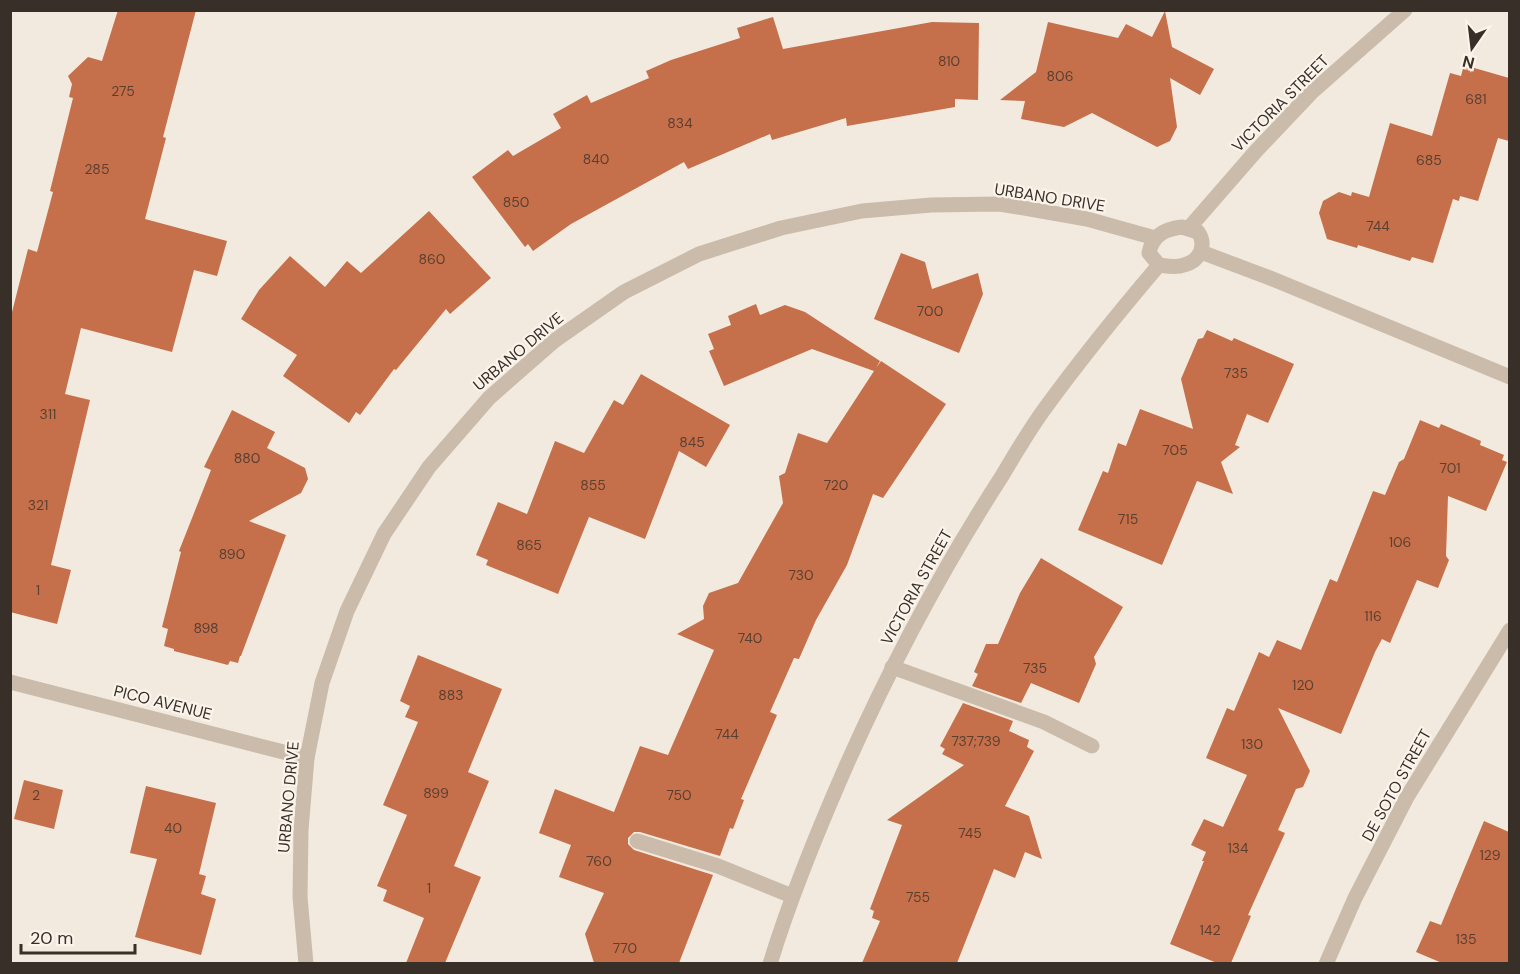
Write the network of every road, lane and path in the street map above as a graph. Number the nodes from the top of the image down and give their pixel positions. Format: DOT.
graph roads {
  1 [pos="1405,10"];
  2 [pos="1189,228"];
  3 [pos="1155,238"];
  4 [pos="1201,252"];
  5 [pos="1159,265"];
  6 [pos="1509,378"];
  7 [pos="1509,630"];
  8 [pos="892,667"];
  9 [pos="10,682"];
  10 [pos="1092,746"];
  11 [pos="307,758"];
  12 [pos="638,841"];
  13 [pos="792,896"];
  14 [pos="306,963"];
  15 [pos="770,963"];
  16 [pos="1326,963"];
  1 -- 2 [label="street, VICTORIA STREET"];
  2 -- 3 [label="street"];
  2 -- 4 [label="street"];
  3 -- 5 [label="street"];
  3 -- 11 [label="street, URBANO DRIVE"];
  4 -- 5 [label="street"];
  4 -- 6 [label="street"];
  5 -- 8 [label="street, VICTORIA STREET"];
  7 -- 16 [label="street, DE SOTO STREET"];
  8 -- 10 [label="street"];
  8 -- 13 [label="street, VICTORIA STREET"];
  9 -- 11 [label="street, PICO AVENUE"];
  11 -- 14 [label="street, URBANO DRIVE"];
  12 -- 13 [label="street"];
  13 -- 15 [label="street, VICTORIA STREET"];
}
